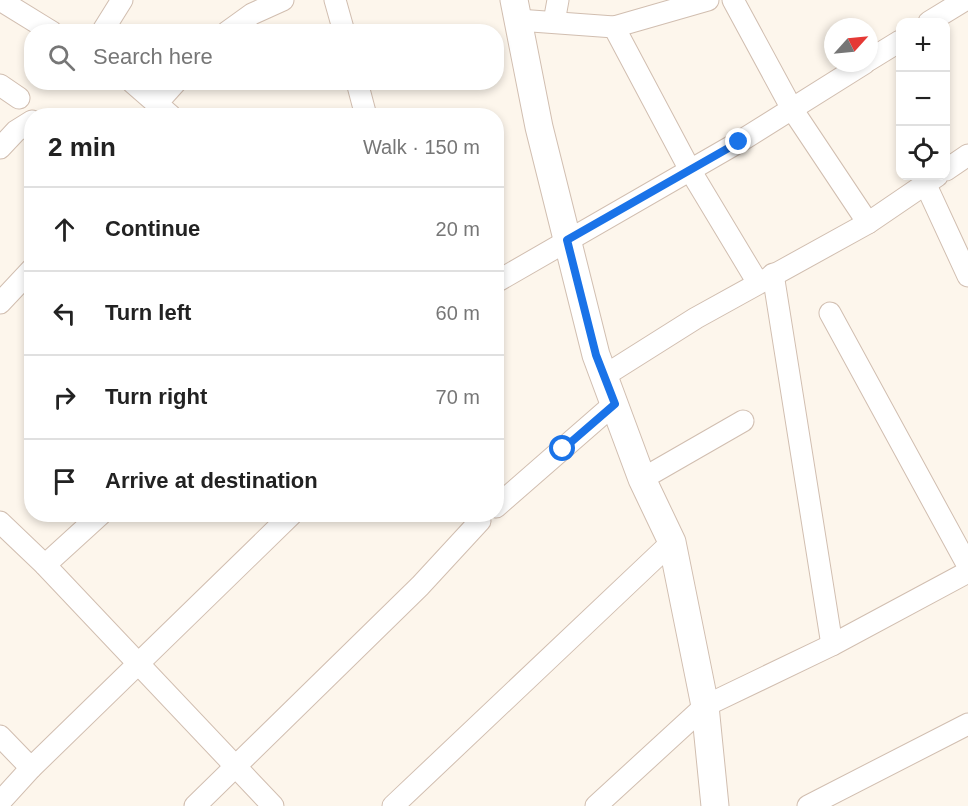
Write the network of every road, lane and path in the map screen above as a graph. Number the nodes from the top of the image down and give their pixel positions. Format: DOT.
graph roads {
  1 [pos="0,0"];
  2 [pos="122,0"];
  3 [pos="283,0"];
  4 [pos="335,0"];
  5 [pos="558,0"];
  6 [pos="708,0"];
  7 [pos="733,0"];
  8 [pos="965,0"];
  9 [pos="516,10"];
  10 [pos="936,18"];
  11 [pos="554,22"];
  12 [pos="39,24"];
  13 [pos="107,24"];
  14 [pos="238,24"];
  15 [pos="342,24"];
  16 [pos="614,27"];
  17 [pos="896,43"];
  18 [pos="878,54"];
  19 [pos="851,72"];
  20 [pos="0,85"];
  21 [pos="142,90"];
  22 [pos="173,90"];
  23 [pos="359,90"];
  24 [pos="19,98"];
  25 [pos="164,108"];
  26 [pos="165,108"];
  27 [pos="364,108"];
  28 [pos="792,109"];
  29 [pos="24,126"];
  30 [pos="0,148"];
  31 [pos="968,155"];
  32 [pos="950,167"];
  33 [pos="690,170"];
  34 [pos="930,180"];
  35 [pos="931,180"];
  36 [pos="867,223"];
  37 [pos="567,240"];
  38 [pos="968,276"];
  39 [pos="504,277"];
  40 [pos="24,278"];
  41 [pos="765,278"];
  42 [pos="0,303"];
  43 [pos="830,313"];
  44 [pos="604,376"];
  45 [pos="615,404"];
  46 [pos="743,421"];
  47 [pos="642,479"];
  48 [pos="504,500"];
  49 [pos="0,522"];
  50 [pos="92,522"];
  51 [pos="284,522"];
  52 [pos="477,522"];
  53 [pos="672,542"];
  54 [pos="45,565"];
  55 [pos="968,566"];
  56 [pos="968,572"];
  57 [pos="832,645"];
  58 [pos="139,666"];
  59 [pos="705,706"];
  60 [pos="968,724"];
  61 [pos="0,736"];
  62 [pos="31,768"];
  63 [pos="234,768"];
  64 [pos="0,802"];
  65 [pos="195,806"];
  66 [pos="273,806"];
  67 [pos="393,806"];
  68 [pos="596,806"];
  69 [pos="715,806"];
  70 [pos="808,806"];
  1 -- 12 [label="street"];
  2 -- 13 [label="street"];
  3 -- 14 [label="street"];
  4 -- 15 [label="street"];
  5 -- 11 [label="street"];
  6 -- 16 [label="street"];
  7 -- 28 [label="street"];
  8 -- 10 [label="street"];
  9 -- 11 [label="street"];
  9 -- 37 [label="street"];
  11 -- 16 [label="street"];
  16 -- 33 [label="street"];
  17 -- 18 [label="street"];
  19 -- 28 [label="street"];
  20 -- 24 [label="street"];
  21 -- 25 [label="street"];
  22 -- 26 [label="street"];
  23 -- 27 [label="street"];
  28 -- 33 [label="street"];
  28 -- 36 [label="street"];
  29 -- 30 [label="street"];
  31 -- 32 [label="street"];
  33 -- 37 [label="street"];
  33 -- 41 [label="street"];
  34 -- 36 [label="street"];
  35 -- 38 [label="street"];
  36 -- 41 [label="street"];
  37 -- 39 [label="street"];
  37 -- 44 [label="street"];
  40 -- 42 [label="street"];
  41 -- 44 [label="street"];
  41 -- 57 [label="street"];
  43 -- 55 [label="street"];
  44 -- 45 [label="street"];
  45 -- 47 [label="street"];
  45 -- 48 [label="street"];
  46 -- 47 [label="street"];
  47 -- 53 [label="street"];
  49 -- 54 [label="street"];
  50 -- 54 [label="street"];
  51 -- 58 [label="street"];
  52 -- 63 [label="street"];
  53 -- 59 [label="street"];
  53 -- 67 [label="street"];
  54 -- 58 [label="street"];
  56 -- 57 [label="street"];
  57 -- 59 [label="street"];
  58 -- 62 [label="street"];
  58 -- 63 [label="street"];
  59 -- 68 [label="street"];
  59 -- 69 [label="street"];
  60 -- 70 [label="street"];
  61 -- 62 [label="street"];
  62 -- 64 [label="street"];
  63 -- 65 [label="street"];
  63 -- 66 [label="street"];
}
